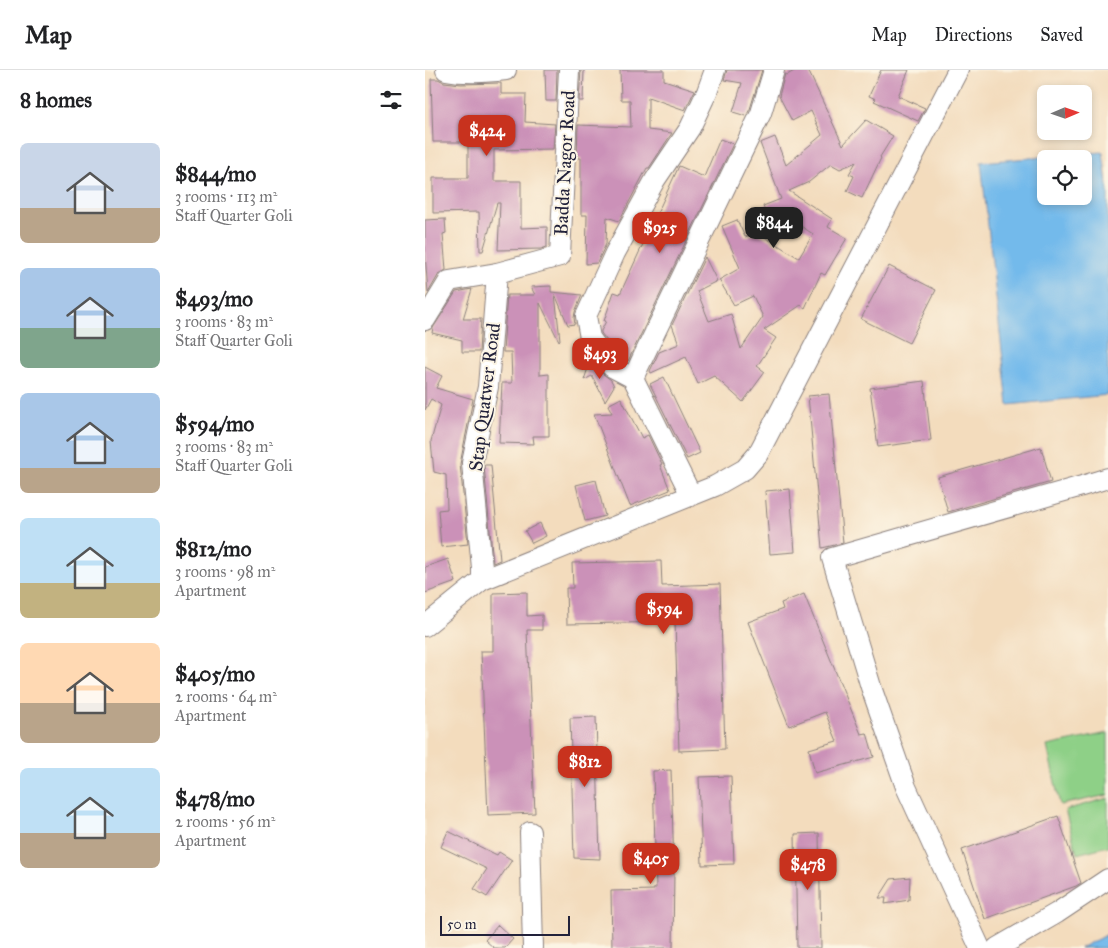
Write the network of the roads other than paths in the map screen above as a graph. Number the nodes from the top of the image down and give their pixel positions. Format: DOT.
graph roads {
  1 [pos="446,70"];
  2 [pos="506,70"];
  3 [pos="569,70"];
  4 [pos="715,70"];
  5 [pos="774,70"];
  6 [pos="957,70"];
  7 [pos="497,273"];
  8 [pos="425,320"];
  9 [pos="633,378"];
  10 [pos="1108,478"];
  11 [pos="691,495"];
  12 [pos="482,580"];
  13 [pos="425,626"];
  14 [pos="530,832"];
  15 [pos="1103,886"];
  16 [pos="533,948"];
  17 [pos="980,948"];
  18 [pos="997,948"];
  1 -- 2 [label="street"];
  3 -- 7 [label="street, Badda Nagor Road"];
  4 -- 9 [label="street"];
  5 -- 9 [label="street"];
  6 -- 11 [label="street"];
  7 -- 8 [label="street"];
  7 -- 12 [label="street, Stap Quatwer Road"];
  9 -- 11 [label="street"];
  10 -- 17 [label="street"];
  11 -- 12 [label="street"];
  12 -- 13 [label="street"];
  14 -- 16 [label="street"];
  15 -- 18 [label="street"];
}
